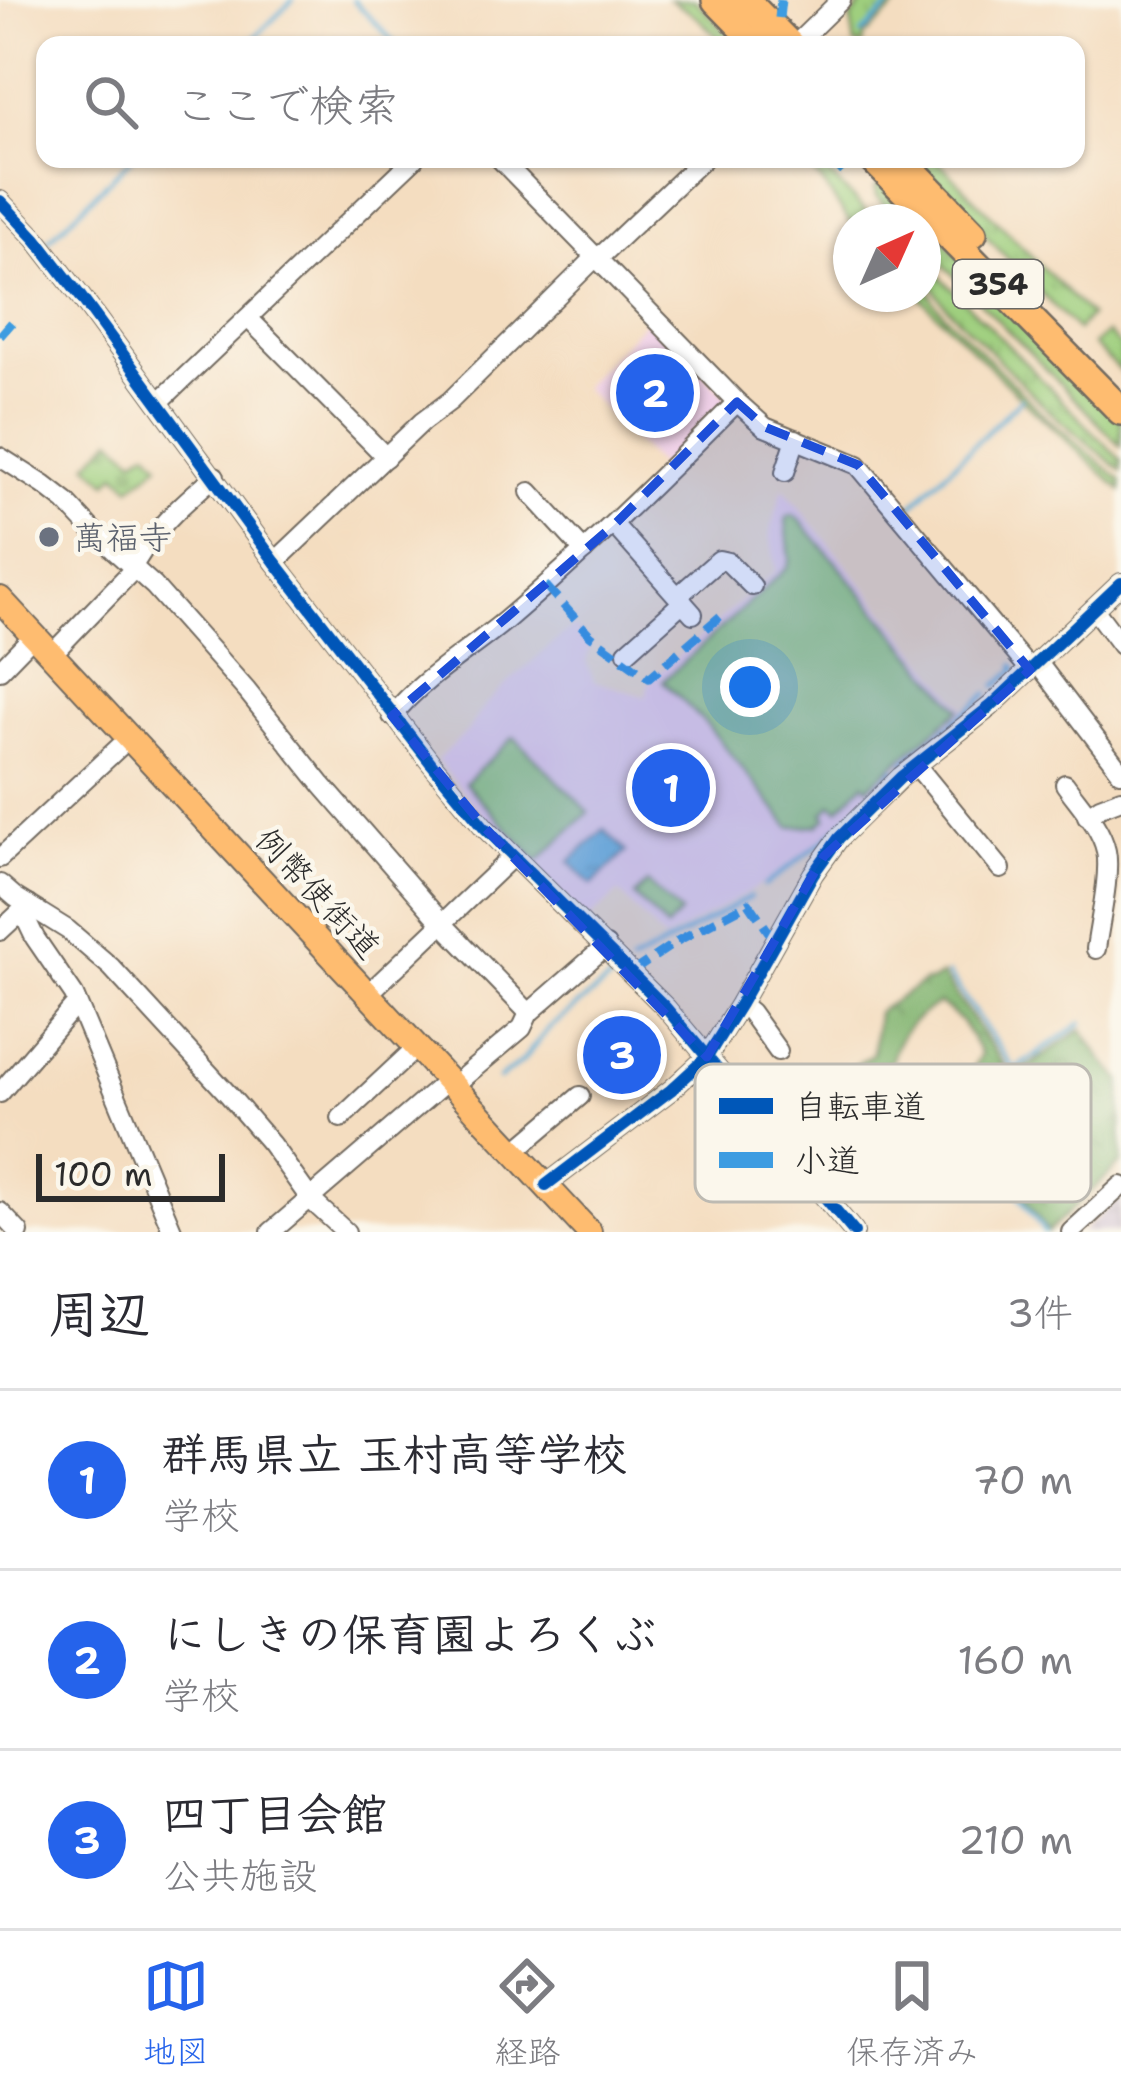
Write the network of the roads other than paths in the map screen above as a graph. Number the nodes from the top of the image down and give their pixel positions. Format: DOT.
graph roads {
  1 [pos="716,0"];
  2 [pos="745,0"];
  3 [pos="842,0"];
  4 [pos="751,36"];
  5 [pos="783,36"];
  6 [pos="802,36"];
  7 [pos="405,168"];
  8 [pos="509,168"];
  9 [pos="694,168"];
  10 [pos="882,168"];
  11 [pos="910,168"];
  12 [pos="0,201"];
  13 [pos="596,257"];
  14 [pos="248,318"];
  15 [pos="1121,383"];
  16 [pos="159,401"];
  17 [pos="737,402"];
  18 [pos="1121,410"];
  19 [pos="796,440"];
  20 [pos="0,457"];
  21 [pos="386,457"];
  22 [pos="785,472"];
  23 [pos="215,476"];
  24 [pos="530,492"];
  25 [pos="614,525"];
  26 [pos="584,551"];
  27 [pos="275,562"];
  28 [pos="134,567"];
  29 [pos="1121,583"];
  30 [pos="752,586"];
  31 [pos="0,599"];
  32 [pos="685,604"];
  33 [pos="1094,609"];
  34 [pos="34,635"];
  35 [pos="1121,645"];
  36 [pos="627,652"];
  37 [pos="51,655"];
  38 [pos="1034,667"];
  39 [pos="0,670"];
  40 [pos="392,716"];
  41 [pos="128,739"];
  42 [pos="916,765"];
  43 [pos="1121,772"];
  44 [pos="1065,784"];
  45 [pos="1121,800"];
  46 [pos="1088,816"];
  47 [pos="1107,855"];
  48 [pos="513,856"];
  49 [pos="0,858"];
  50 [pos="1086,867"];
  51 [pos="0,868"];
  52 [pos="1000,868"];
  53 [pos="0,884"];
  54 [pos="25,908"];
  55 [pos="442,923"];
  56 [pos="0,931"];
  57 [pos="606,946"];
  58 [pos="1096,949"];
  59 [pos="368,994"];
  60 [pos="76,1003"];
  61 [pos="740,1004"];
  62 [pos="529,1013"];
  63 [pos="417,1047"];
  64 [pos="778,1051"];
  65 [pos="707,1057"];
  66 [pos="699,1064"];
  67 [pos="713,1064"];
  68 [pos="695,1068"];
  69 [pos="451,1083"];
  70 [pos="0,1093"];
  71 [pos="580,1096"];
  72 [pos="340,1118"];
  73 [pos="514,1151"];
  74 [pos="546,1185"];
  75 [pos="1121,1186"];
  76 [pos="311,1200"];
  77 [pos="829,1202"];
  78 [pos="0,1212"];
  79 [pos="19,1232"];
  80 [pos="173,1232"];
  81 [pos="271,1232"];
  82 [pos="346,1232"];
  83 [pos="589,1232"];
  84 [pos="854,1232"];
  85 [pos="1071,1232"];
  1 -- 4 [label="highway"];
  2 -- 5 [label="highway"];
  3 -- 6 [label="street"];
  7 -- 14 [label="street"];
  8 -- 13 [label="street"];
  9 -- 13 [label="street"];
  10 -- 18 [label="highway, 354"];
  11 -- 15 [label="highway, 354"];
  12 -- 16 [label="street"];
  13 -- 17 [label="street"];
  13 -- 21 [label="street"];
  14 -- 16 [label="street"];
  14 -- 21 [label="street"];
  16 -- 23 [label="street"];
  17 -- 19 [label="street"];
  17 -- 25 [label="street"];
  19 -- 22 [label="street"];
  19 -- 38 [label="street"];
  20 -- 28 [label="street"];
  21 -- 27 [label="street"];
  23 -- 27 [label="street"];
  23 -- 28 [label="street"];
  24 -- 26 [label="street"];
  25 -- 26 [label="street"];
  25 -- 32 [label="street"];
  26 -- 40 [label="street"];
  27 -- 40 [label="street"];
  28 -- 37 [label="street"];
  28 -- 55 [label="street"];
  29 -- 33 [label="street"];
  30 -- 32 [label="street"];
  31 -- 34 [label="main road, 例幣使街道"];
  32 -- 36 [label="street"];
  33 -- 35 [label="street"];
  33 -- 38 [label="street"];
  34 -- 37 [label="main road, 例幣使街道"];
  34 -- 39 [label="street"];
  37 -- 41 [label="main road, 例幣使街道"];
  38 -- 42 [label="street"];
  38 -- 43 [label="street"];
  40 -- 48 [label="street"];
  41 -- 49 [label="street"];
  41 -- 59 [label="main road, 例幣使街道"];
  42 -- 52 [label="street"];
  42 -- 61 [label="street"];
  44 -- 46 [label="street"];
  45 -- 46 [label="street"];
  46 -- 47 [label="street"];
  47 -- 50 [label="street"];
  47 -- 58 [label="street"];
  48 -- 55 [label="street"];
  48 -- 57 [label="street"];
  51 -- 54 [label="street"];
  53 -- 54 [label="street"];
  54 -- 56 [label="street"];
  54 -- 60 [label="street"];
  54 -- 76 [label="street"];
  55 -- 59 [label="street"];
  55 -- 62 [label="street"];
  57 -- 62 [label="street"];
  57 -- 65 [label="street"];
  59 -- 63 [label="main road, 例幣使街道"];
  60 -- 70 [label="street"];
  60 -- 80 [label="street"];
  61 -- 64 [label="street"];
  61 -- 65 [label="street"];
  62 -- 69 [label="street"];
  63 -- 69 [label="main road, 例幣使街道"];
  63 -- 72 [label="street"];
  65 -- 66 [label="street"];
  65 -- 67 [label="street"];
  68 -- 74 [label="street"];
  69 -- 73 [label="main road, 例幣使街道"];
  69 -- 76 [label="street"];
  71 -- 73 [label="street"];
  73 -- 74 [label="main road, 例幣使街道"];
  74 -- 83 [label="main road, 例幣使街道"];
  75 -- 85 [label="street"];
  76 -- 81 [label="street"];
  76 -- 82 [label="street"];
  77 -- 84 [label="street"];
  78 -- 79 [label="street"];
}
